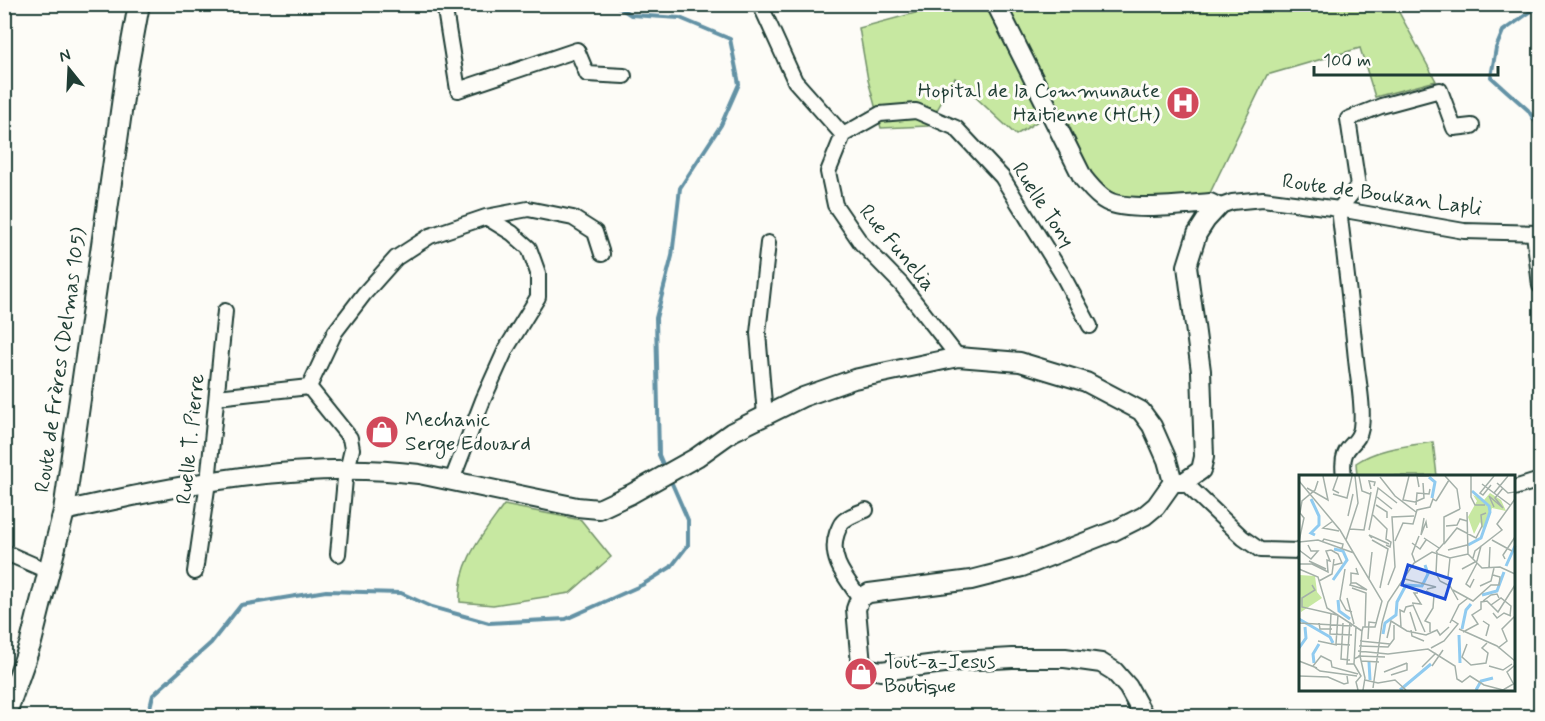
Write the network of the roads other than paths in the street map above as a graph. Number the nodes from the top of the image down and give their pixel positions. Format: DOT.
graph roads {
  1 [pos="139,4"];
  2 [pos="444,4"];
  3 [pos="760,4"];
  4 [pos="996,4"];
  5 [pos="624,76"];
  6 [pos="1472,126"];
  7 [pos="843,135"];
  8 [pos="1218,207"];
  9 [pos="1339,209"];
  10 [pos="486,217"];
  11 [pos="1537,233"];
  12 [pos="768,243"];
  13 [pos="602,254"];
  14 [pos="1540,286"];
  15 [pos="225,311"];
  16 [pos="1090,326"];
  17 [pos="958,357"];
  18 [pos="309,387"];
  19 [pos="217,397"];
  20 [pos="765,415"];
  21 [pos="348,470"];
  22 [pos="1344,475"];
  23 [pos="452,480"];
  24 [pos="1540,480"];
  25 [pos="208,482"];
  26 [pos="1179,482"];
  27 [pos="1515,488"];
  28 [pos="866,510"];
  29 [pos="64,511"];
  30 [pos="1299,551"];
  31 [pos="4,552"];
  32 [pos="338,554"];
  33 [pos="50,572"];
  34 [pos="195,572"];
  35 [pos="860,598"];
  36 [pos="5,717"];
  37 [pos="1144,717"];
  1 -- 29 [label="main road, Route de Frères (Delmas 105)"];
  2 -- 5 [label="street"];
  3 -- 7 [label="street"];
  4 -- 8 [label="street"];
  6 -- 9 [label="street"];
  7 -- 16 [label="street, Ruelle Tony"];
  7 -- 17 [label="street, Rue Funelia"];
  8 -- 9 [label="street, Route de Boukan Lapli"];
  8 -- 26 [label="street"];
  9 -- 11 [label="street, Route de Boukan Lapli"];
  9 -- 22 [label="street"];
  10 -- 13 [label="street"];
  10 -- 18 [label="street"];
  10 -- 23 [label="street"];
  11 -- 14 [label="street"];
  12 -- 20 [label="street"];
  15 -- 19 [label="street, Ruelle T. Pierre"];
  17 -- 20 [label="street"];
  17 -- 26 [label="street"];
  18 -- 19 [label="street"];
  18 -- 21 [label="street"];
  19 -- 25 [label="street, Ruelle T. Pierre"];
  20 -- 23 [label="street"];
  21 -- 23 [label="street"];
  21 -- 25 [label="street"];
  21 -- 32 [label="street"];
  24 -- 27 [label="street"];
  25 -- 29 [label="street"];
  25 -- 34 [label="street, Ruelle T. Pierre"];
  26 -- 30 [label="street"];
  26 -- 35 [label="street"];
  28 -- 35 [label="street"];
  29 -- 33 [label="main road, Route de Frères (Delmas 105)"];
  31 -- 33 [label="street"];
  33 -- 36 [label="main road, Route de Frères (Delmas 105)"];
  35 -- 37 [label="street"];
}
